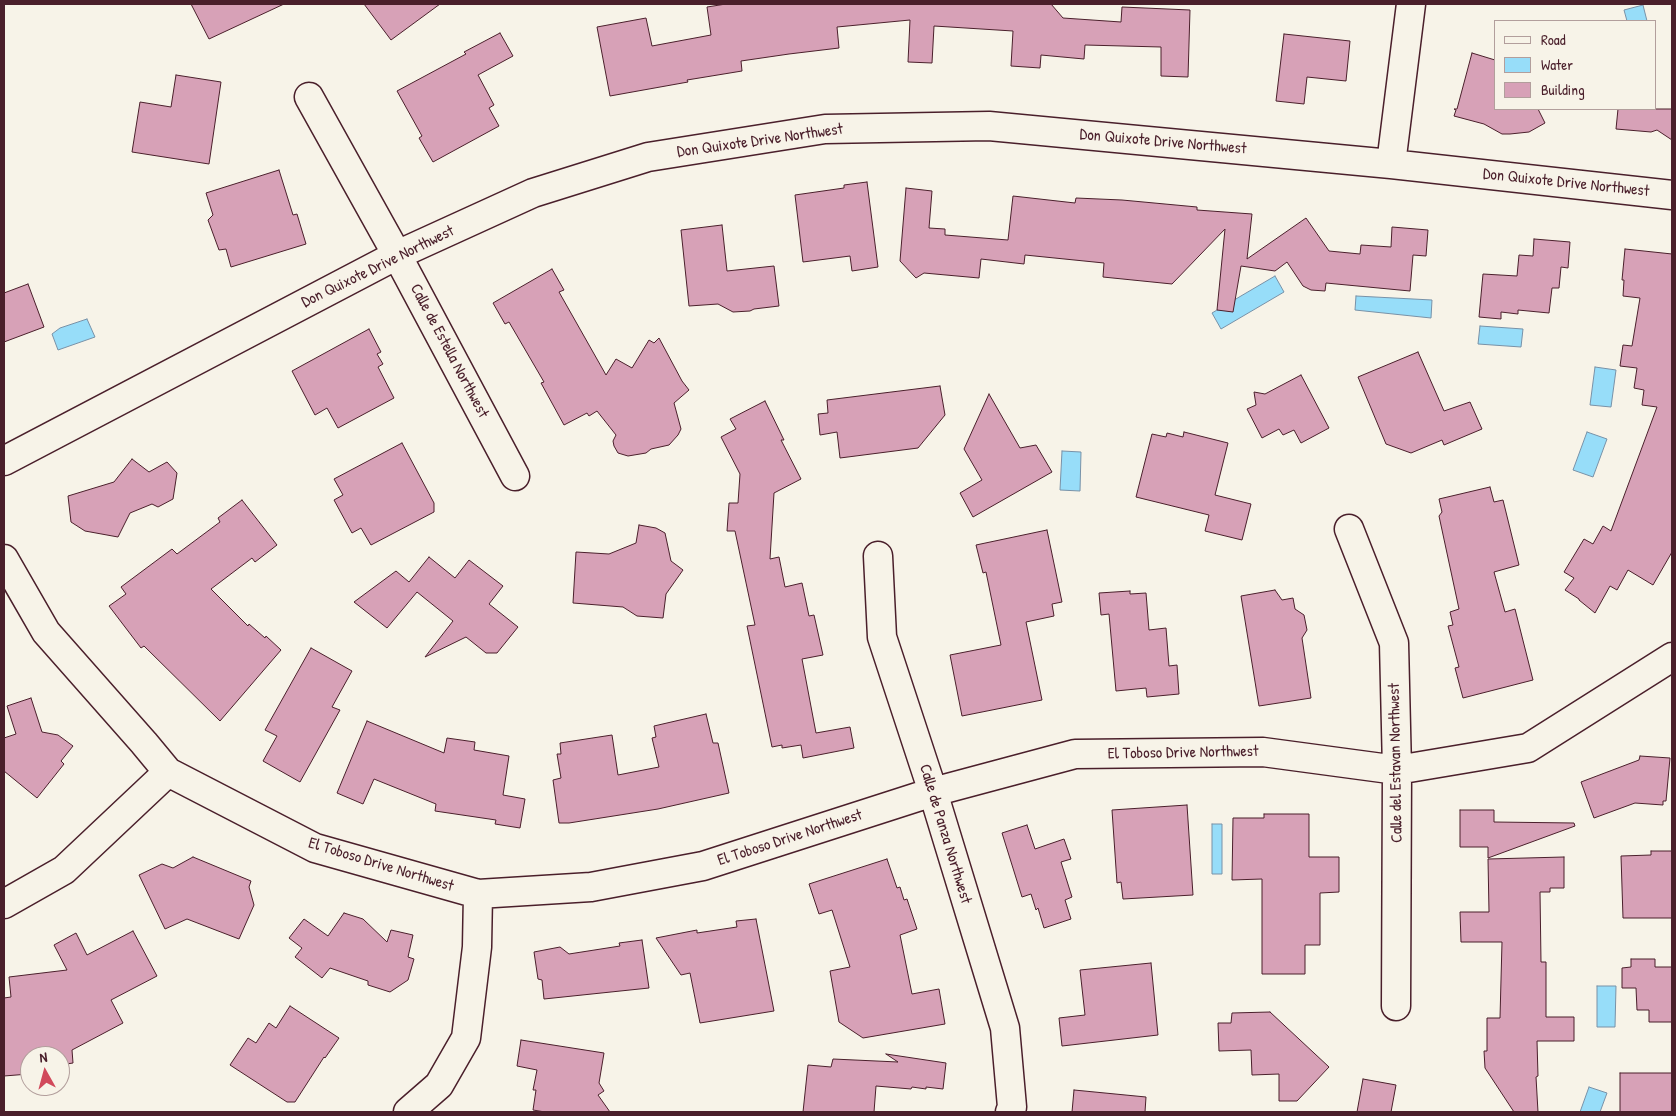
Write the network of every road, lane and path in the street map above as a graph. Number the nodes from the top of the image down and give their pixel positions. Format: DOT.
graph roads {
  1 [pos="1411,4"];
  2 [pos="309,96"];
  3 [pos="1391,164"];
  4 [pos="1672,195"];
  5 [pos="397,255"];
  6 [pos="4,461"];
  7 [pos="515,476"];
  8 [pos="1350,529"];
  9 [pos="878,556"];
  10 [pos="4,559"];
  11 [pos="1672,658"];
  12 [pos="1397,770"];
  13 [pos="168,772"];
  14 [pos="933,792"];
  15 [pos="478,894"];
  16 [pos="4,904"];
  17 [pos="1396,1006"];
  18 [pos="408,1112"];
  19 [pos="1010,1112"];
  1 -- 3 [label="street"];
  2 -- 5 [label="street, Calle de Estella Northwest"];
  3 -- 4 [label="street, Don Quixote Drive Northwest"];
  3 -- 5 [label="street, Don Quixote Drive Northwest"];
  5 -- 6 [label="street, Don Quixote Drive Northwest"];
  5 -- 7 [label="street, Calle de Estella Northwest"];
  8 -- 12 [label="street, Calle del Estavan Northwest"];
  9 -- 14 [label="street, Calle de Panza Northwest"];
  10 -- 13 [label="street, El Toboso Drive Northwest"];
  11 -- 12 [label="street, El Toboso Drive Northwest"];
  12 -- 14 [label="street, El Toboso Drive Northwest"];
  12 -- 17 [label="street, Calle del Estavan Northwest"];
  13 -- 15 [label="street, El Toboso Drive Northwest"];
  13 -- 16 [label="street"];
  14 -- 15 [label="street, El Toboso Drive Northwest"];
  14 -- 19 [label="street, Calle de Panza Northwest"];
  15 -- 18 [label="street"];
}
